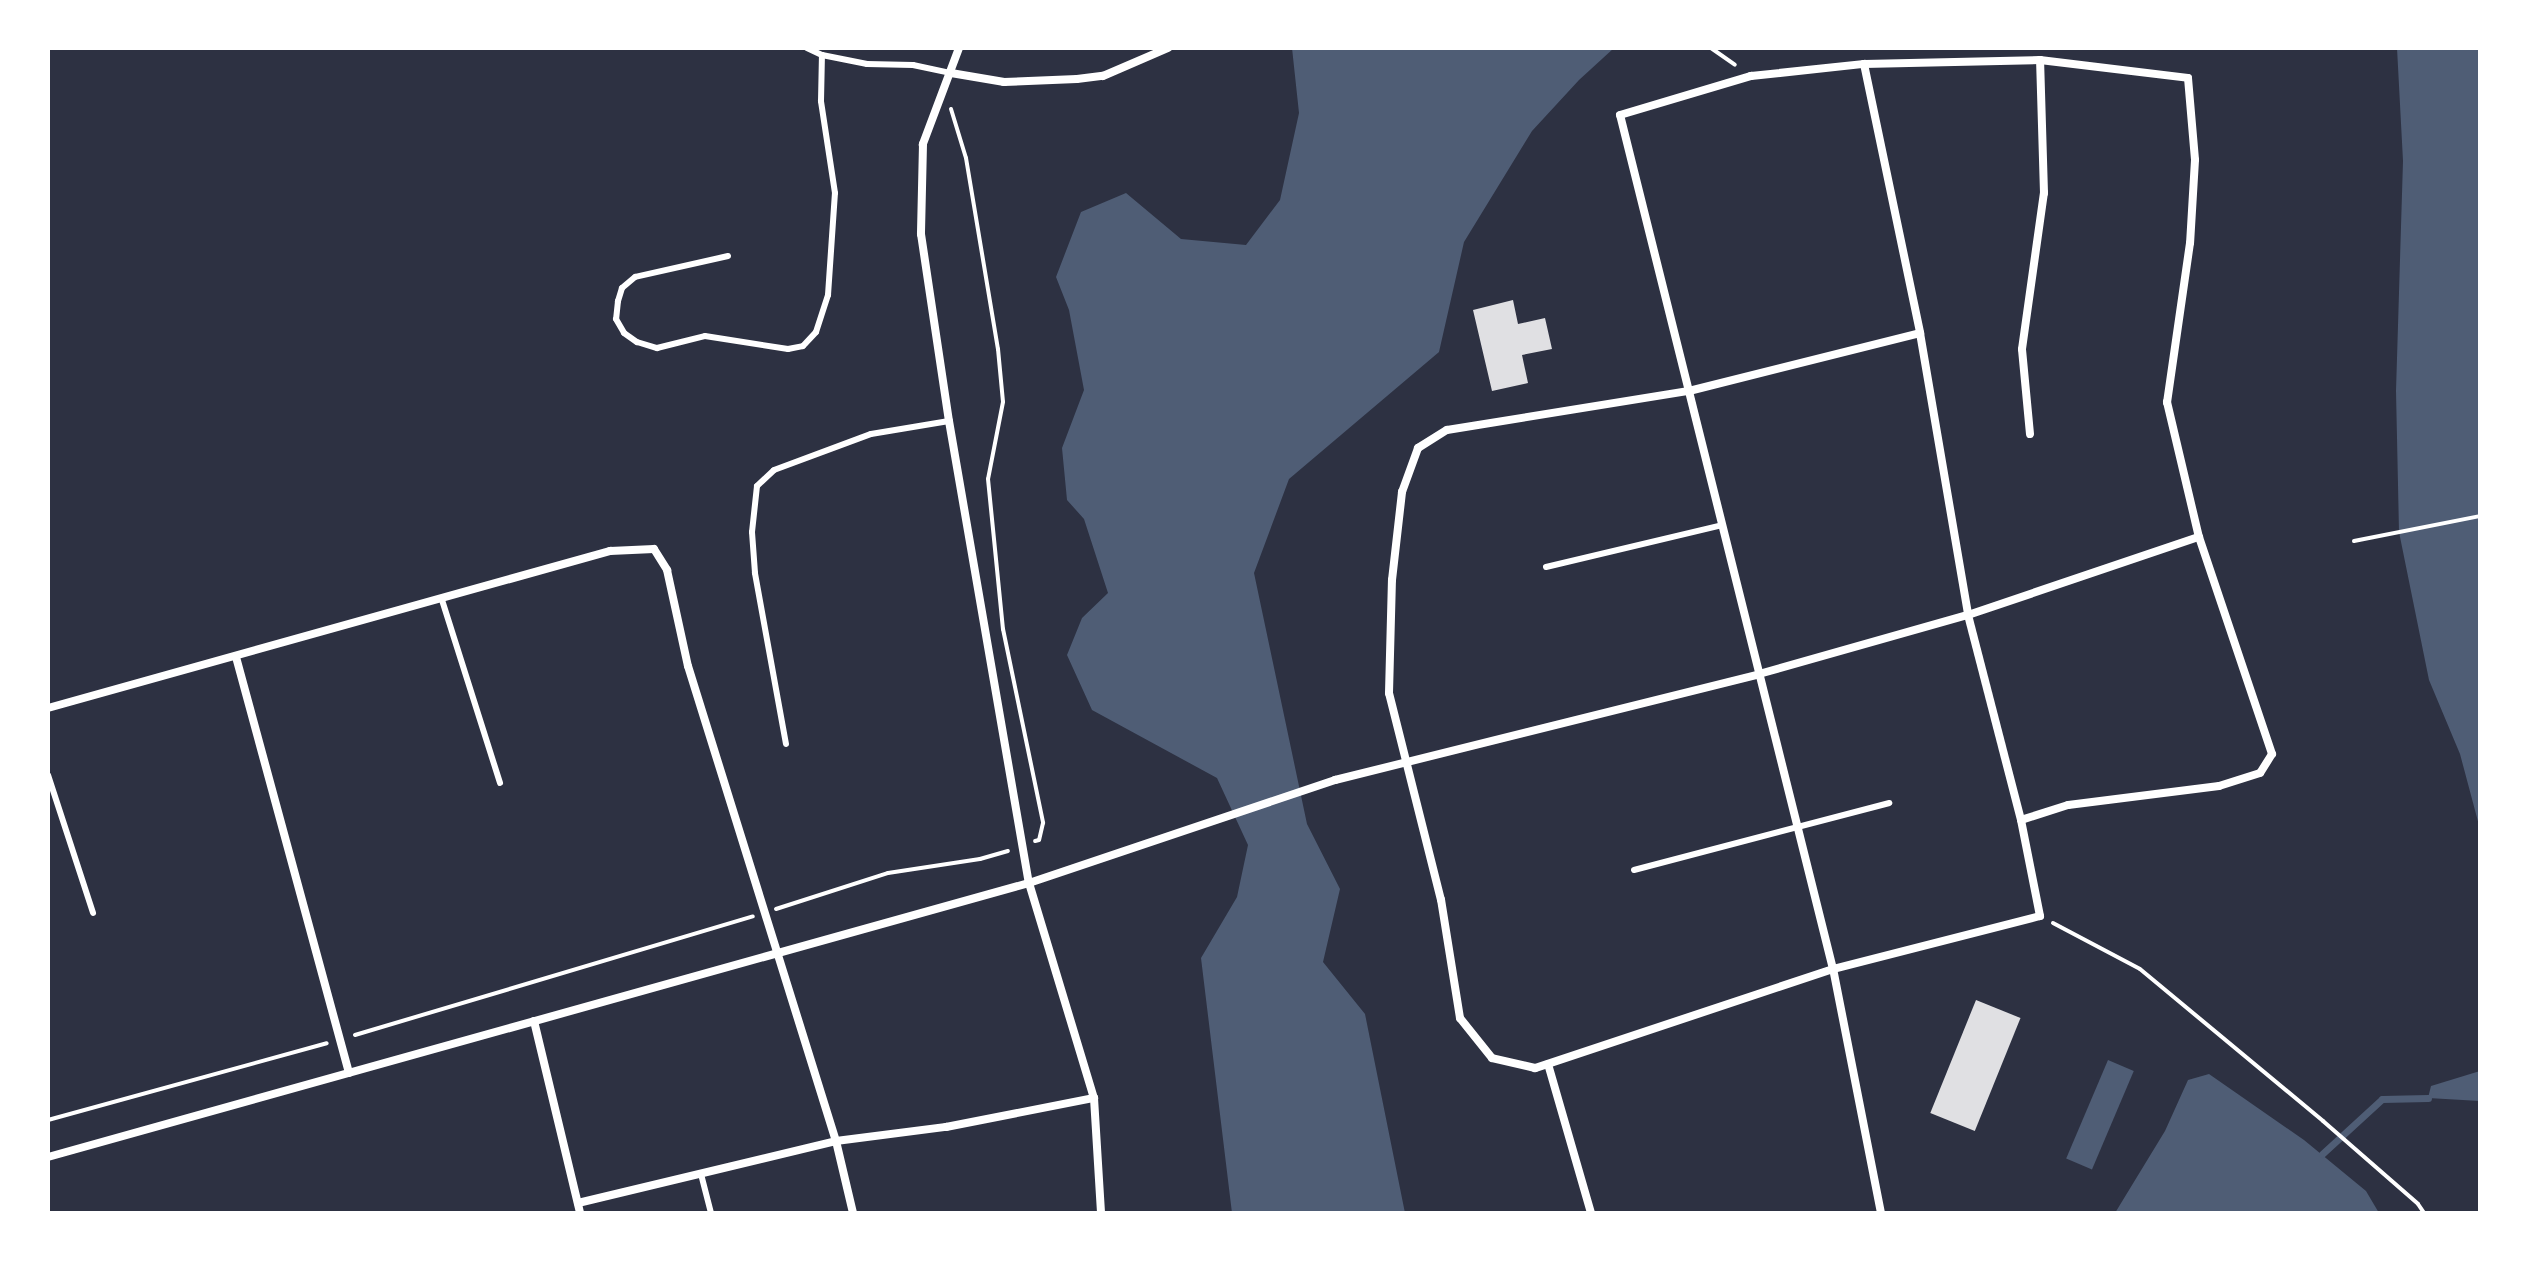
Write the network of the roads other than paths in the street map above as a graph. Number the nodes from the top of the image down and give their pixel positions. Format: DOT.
graph roads {
  1 [pos="807,48"];
  2 [pos="959,48"];
  3 [pos="1168,48"];
  4 [pos="822,55"];
  5 [pos="2040,60"];
  6 [pos="1864,64"];
  7 [pos="951,73"];
  8 [pos="728,256"];
  9 [pos="1920,333"];
  10 [pos="1689,391"];
  11 [pos="949,421"];
  12 [pos="2030,434"];
  13 [pos="1722,525"];
  14 [pos="2199,537"];
  15 [pos="1546,567"];
  16 [pos="442,600"];
  17 [pos="1968,615"];
  18 [pos="236,657"];
  19 [pos="1759,674"];
  20 [pos="48,708"];
  21 [pos="786,744"];
  22 [pos="1403,761"];
  23 [pos="48,775"];
  24 [pos="500,783"];
  25 [pos="1889,803"];
  26 [pos="2021,820"];
  27 [pos="1797,824"];
  28 [pos="1634,870"];
  29 [pos="1029,883"];
  30 [pos="93,913"];
  31 [pos="776,954"];
  32 [pos="1833,969"];
  33 [pos="534,1021"];
  34 [pos="1548,1064"];
  35 [pos="349,1073"];
  36 [pos="1094,1098"];
  37 [pos="836,1141"];
  38 [pos="48,1157"];
  39 [pos="701,1174"];
  40 [pos="579,1208"];
  41 [pos="711,1213"];
  42 [pos="853,1213"];
  43 [pos="1101,1213"];
  44 [pos="1591,1213"];
  45 [pos="1881,1213"];
  1 -- 4 [label="lane"];
  2 -- 7 [label="street"];
  3 -- 7 [label="street"];
  4 -- 7 [label="lane"];
  4 -- 8 [label="lane"];
  5 -- 6 [label="street"];
  5 -- 12 [label="street"];
  5 -- 14 [label="street"];
  6 -- 9 [label="street"];
  6 -- 10 [label="street"];
  7 -- 11 [label="street"];
  9 -- 10 [label="street"];
  9 -- 17 [label="street"];
  10 -- 13 [label="street"];
  10 -- 22 [label="street"];
  11 -- 21 [label="lane"];
  11 -- 29 [label="street"];
  13 -- 15 [label="lane"];
  13 -- 19 [label="street"];
  14 -- 17 [label="street"];
  14 -- 26 [label="street"];
  16 -- 18 [label="street"];
  16 -- 24 [label="lane"];
  16 -- 31 [label="street"];
  17 -- 19 [label="street"];
  17 -- 26 [label="street"];
  18 -- 20 [label="street"];
  18 -- 35 [label="street"];
  19 -- 22 [label="street"];
  19 -- 27 [label="street"];
  22 -- 29 [label="street"];
  22 -- 34 [label="street"];
  23 -- 30 [label="lane"];
  25 -- 27 [label="lane"];
  26 -- 32 [label="street"];
  27 -- 28 [label="lane"];
  27 -- 32 [label="street"];
  29 -- 31 [label="street"];
  29 -- 36 [label="street"];
  31 -- 33 [label="street"];
  31 -- 37 [label="street"];
  32 -- 34 [label="street"];
  32 -- 45 [label="street"];
  33 -- 35 [label="street"];
  33 -- 40 [label="street"];
  34 -- 44 [label="street"];
  35 -- 38 [label="street"];
  36 -- 37 [label="street"];
  36 -- 43 [label="street"];
  37 -- 39 [label="street"];
  37 -- 42 [label="street"];
  39 -- 40 [label="street"];
  39 -- 41 [label="lane"];
}
